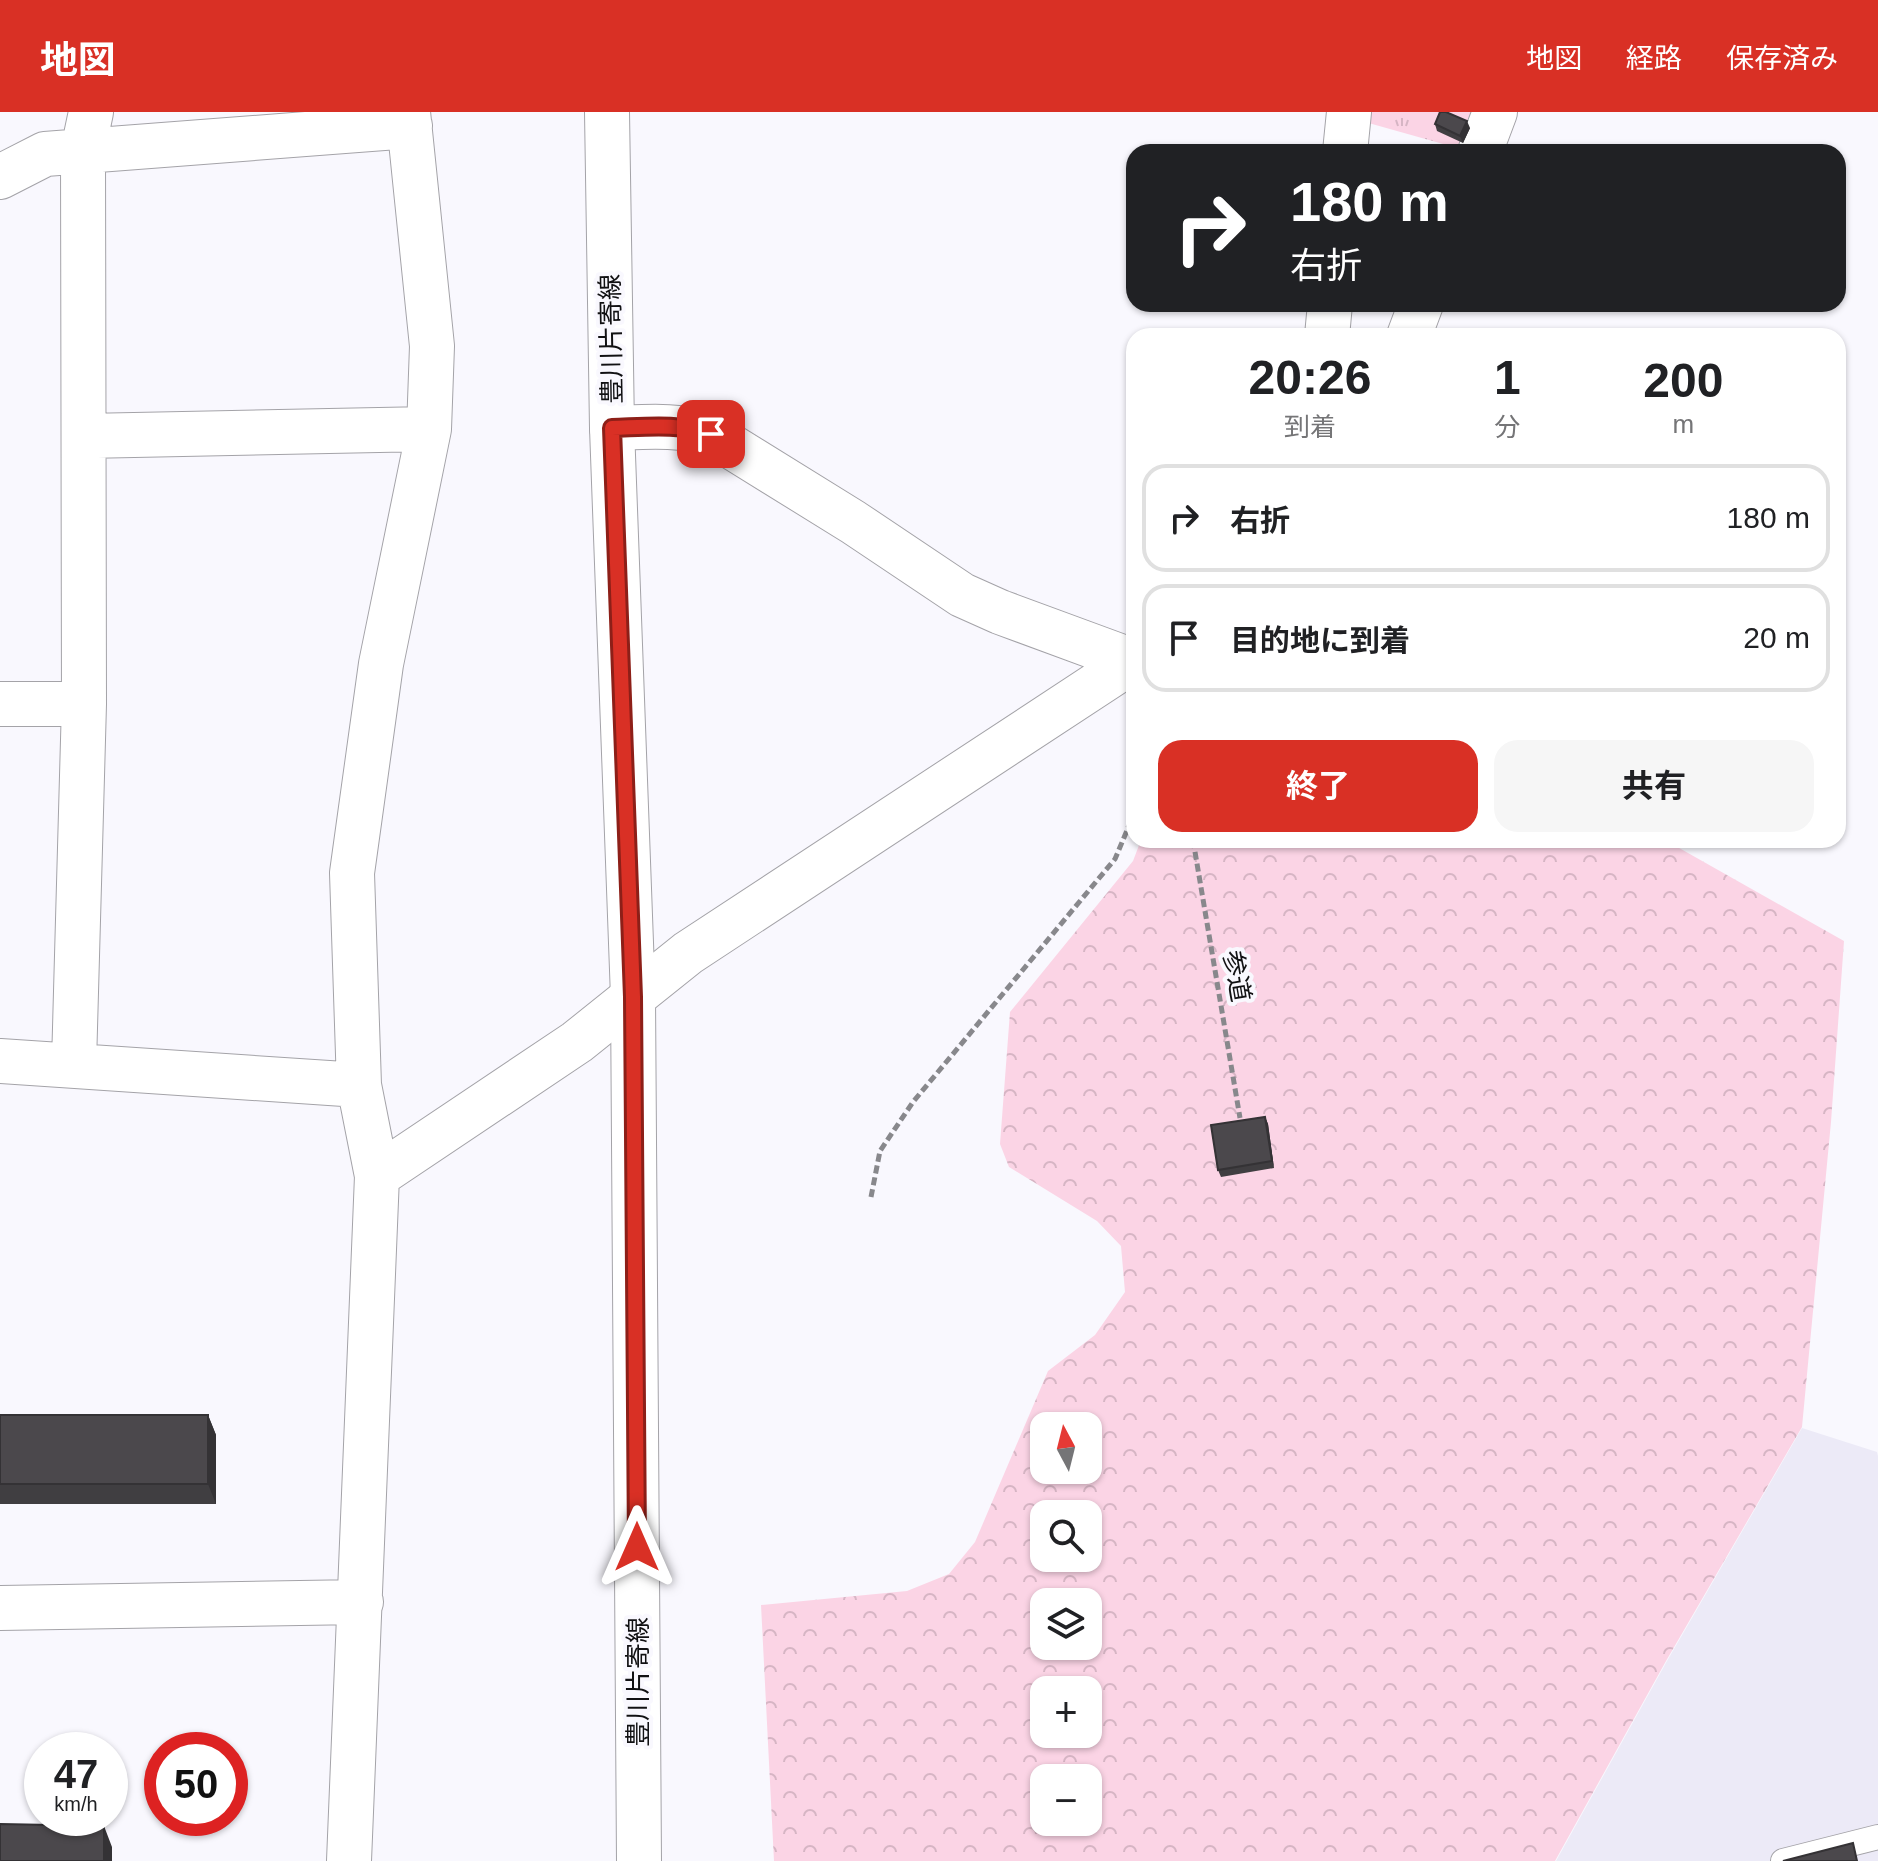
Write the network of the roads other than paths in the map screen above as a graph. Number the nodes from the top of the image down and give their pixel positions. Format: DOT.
graph roads {
  1 [pos="607,112"];
  2 [pos="1349,112"];
  3 [pos="1495,112"];
  4 [pos="409,119"];
  5 [pos="87,131"];
  6 [pos="1346,144"];
  7 [pos="1483,144"];
  8 [pos="0,177"];
  9 [pos="612,428"];
  10 [pos="429,429"];
  11 [pos="85,436"];
  12 [pos="1126,658"];
  13 [pos="1126,666"];
  14 [pos="0,704"];
  15 [pos="84,704"];
  16 [pos="633,997"];
  17 [pos="0,1061"];
  18 [pos="74,1064"];
  19 [pos="359,1085"];
  20 [pos="377,1176"];
  21 [pos="361,1602"];
  22 [pos="0,1608"];
  23 [pos="1878,1837"];
  24 [pos="349,1861"];
  25 [pos="639,1861"];
  26 [pos="1783,1861"];
  1 -- 9 [label="street, 豊川片寄線"];
  2 -- 6 [label="street"];
  3 -- 7 [label="street"];
  4 -- 5 [label="street"];
  4 -- 10 [label="street"];
  5 -- 8 [label="street"];
  5 -- 11 [label="street"];
  9 -- 12 [label="street"];
  9 -- 16 [label="street, 豊川片寄線"];
  10 -- 11 [label="street"];
  10 -- 19 [label="street"];
  11 -- 15 [label="street"];
  13 -- 16 [label="street"];
  14 -- 15 [label="street"];
  15 -- 18 [label="street"];
  16 -- 20 [label="street"];
  16 -- 25 [label="street, 豊川片寄線"];
  17 -- 18 [label="street"];
  18 -- 19 [label="street"];
  19 -- 20 [label="street"];
  20 -- 21 [label="street"];
  21 -- 22 [label="street"];
  21 -- 24 [label="street"];
  23 -- 26 [label="lane"];
}
